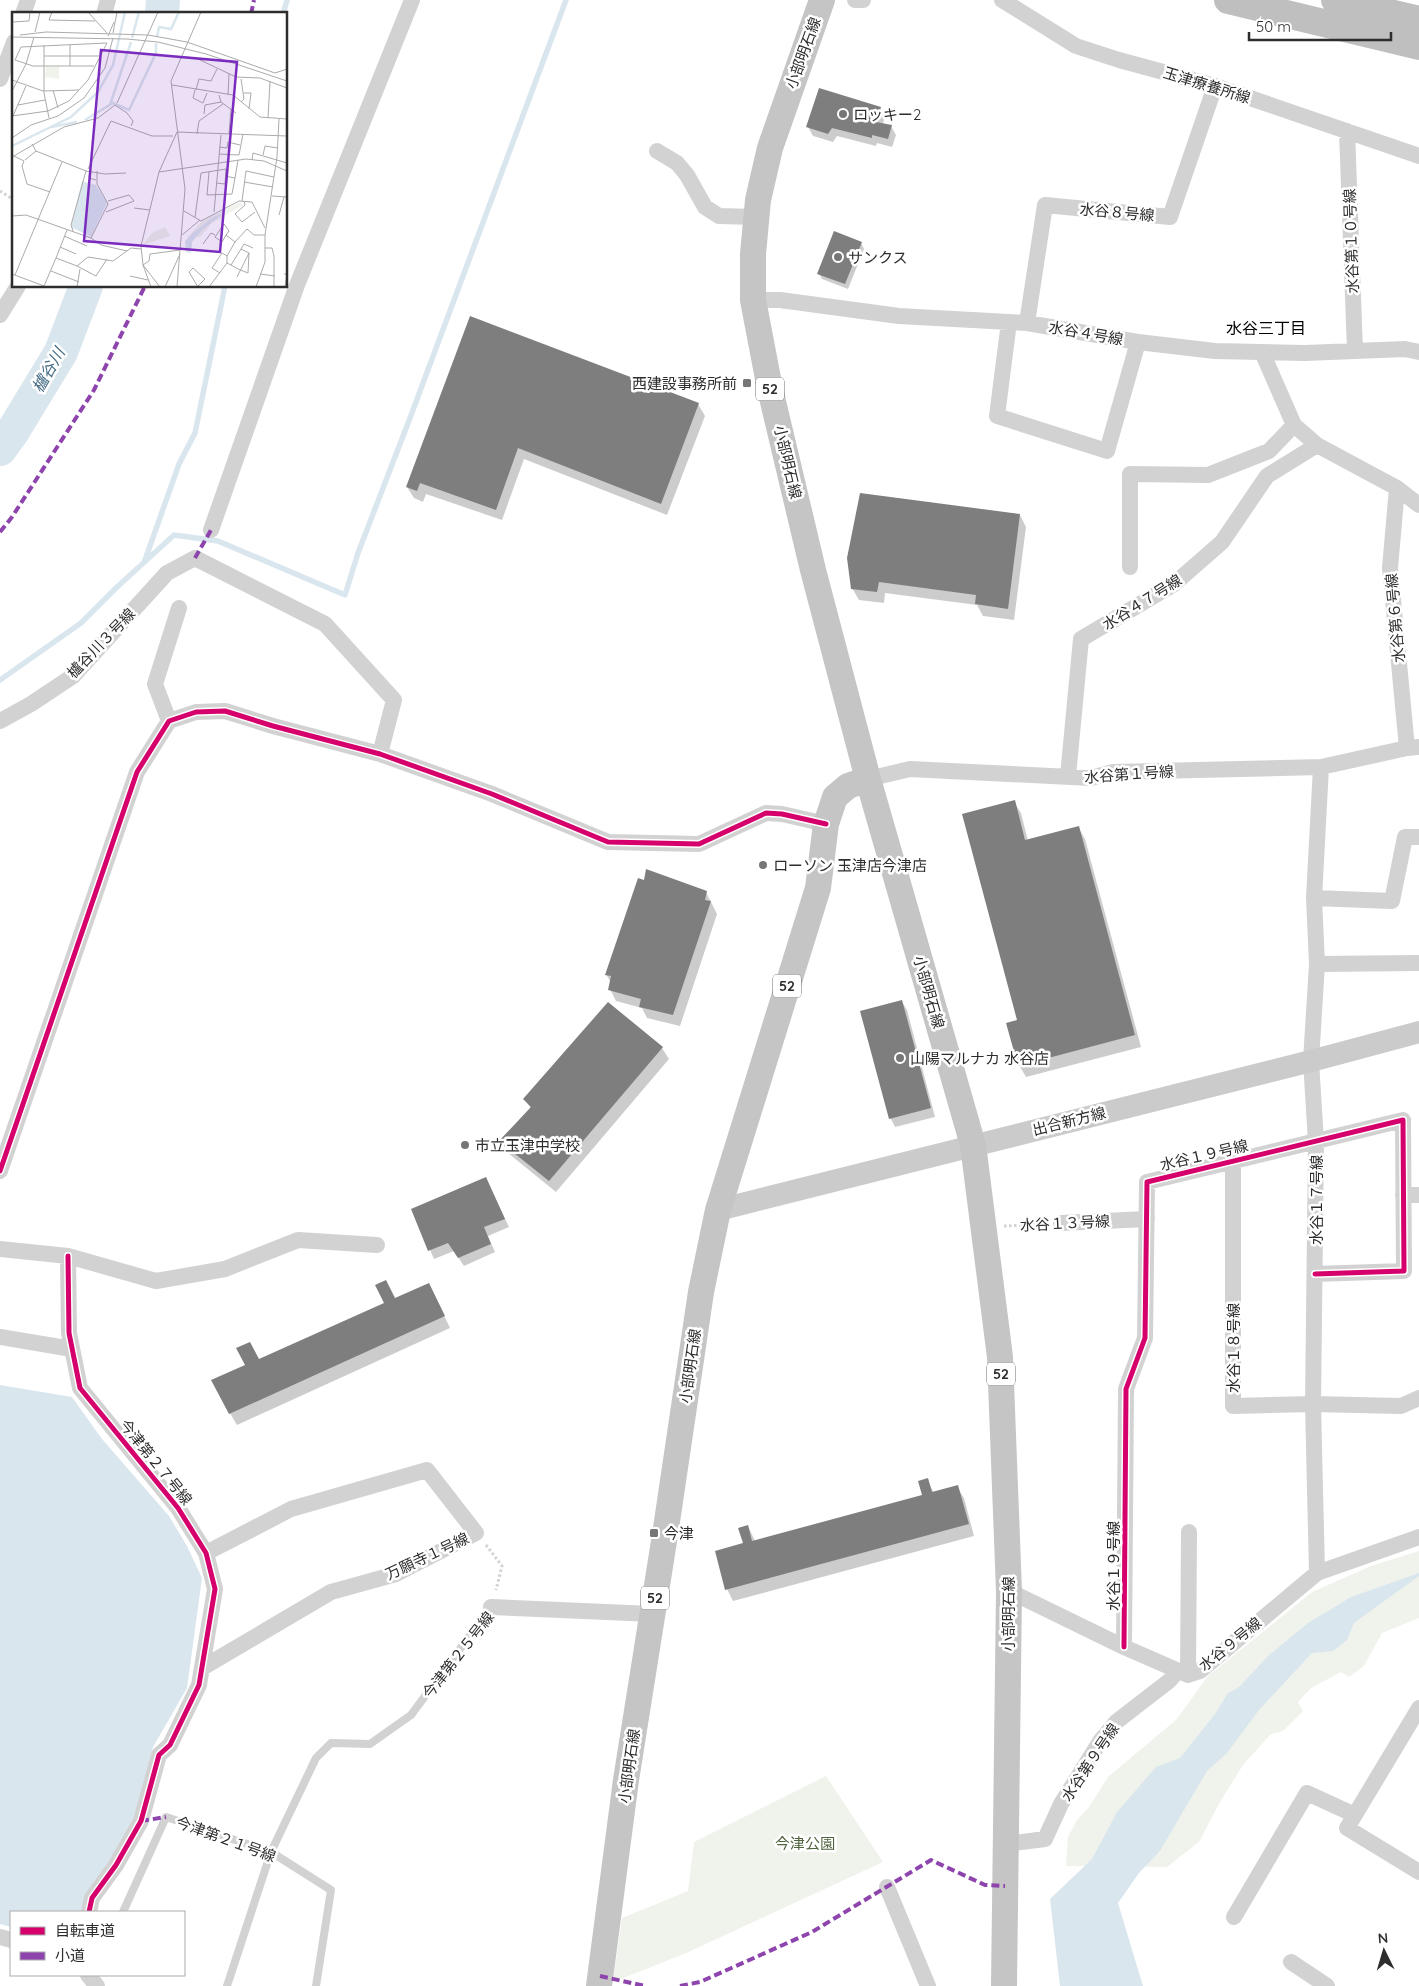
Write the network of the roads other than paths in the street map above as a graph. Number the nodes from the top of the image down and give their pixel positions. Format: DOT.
graph roads {
  1 [pos="28,0"];
  2 [pos="412,0"];
  3 [pos="822,0"];
  4 [pos="855,0"];
  5 [pos="863,0"];
  6 [pos="1002,0"];
  7 [pos="1228,0"];
  8 [pos="1335,0"];
  9 [pos="24,12"];
  10 [pos="1419,20"];
  11 [pos="1419,46"];
  12 [pos="8,52"];
  13 [pos="0,79"];
  14 [pos="1215,86"];
  15 [pos="1347,131"];
  16 [pos="657,151"];
  17 [pos="1419,156"];
  18 [pos="756,218"];
  19 [pos="17,288"];
  20 [pos="753,300"];
  21 [pos="0,315"];
  22 [pos="1009,322"];
  23 [pos="1027,323"];
  24 [pos="1138,342"];
  25 [pos="1355,351"];
  26 [pos="1262,352"];
  27 [pos="1419,352"];
  28 [pos="1294,425"];
  29 [pos="1317,445"];
  30 [pos="1397,488"];
  31 [pos="1419,505"];
  32 [pos="211,530"];
  33 [pos="1130,567"];
  34 [pos="179,608"];
  35 [pos="169,720"];
  36 [pos="0,721"];
  37 [pos="1413,747"];
  38 [pos="380,754"];
  39 [pos="1321,767"];
  40 [pos="1068,776"];
  41 [pos="868,779"];
  42 [pos="826,824"];
  43 [pos="1419,837"];
  44 [pos="1314,898"];
  45 [pos="1419,963"];
  46 [pos="1317,964"];
  47 [pos="1419,1032"];
  48 [pos="1311,1061"];
  49 [pos="1316,1142"];
  50 [pos="973,1145"];
  51 [pos="1232,1162"];
  52 [pos="0,1171"];
  53 [pos="1411,1195"];
  54 [pos="718,1210"];
  55 [pos="1147,1219"];
  56 [pos="1061,1223"];
  57 [pos="377,1245"];
  58 [pos="0,1249"];
  59 [pos="0,1255"];
  60 [pos="68,1256"];
  61 [pos="1315,1274"];
  62 [pos="0,1337"];
  63 [pos="72,1349"];
  64 [pos="1419,1398"];
  65 [pos="1313,1404"];
  66 [pos="1189,1532"];
  67 [pos="1419,1537"];
  68 [pos="206,1553"];
  69 [pos="1318,1573"];
  70 [pos="1009,1591"];
  71 [pos="491,1608"];
  72 [pos="652,1614"];
  73 [pos="1124,1647"];
  74 [pos="202,1668"];
  75 [pos="1183,1673"];
  76 [pos="1419,1708"];
  77 [pos="1355,1815"];
  78 [pos="1006,1844"];
  79 [pos="271,1852"];
  80 [pos="1419,1872"];
  81 [pos="887,1887"];
  82 [pos="88,1911"];
  83 [pos="122,1911"];
  84 [pos="1234,1917"];
  85 [pos="1291,1962"];
  86 [pos="227,1986"];
  87 [pos="316,1986"];
  88 [pos="599,1986"];
  89 [pos="928,1986"];
  90 [pos="1004,1986"];
  91 [pos="1327,1986"];
  1 -- 9 [label="street"];
  2 -- 32 [label="street"];
  3 -- 18 [label="main road, 小部明石線 / 52"];
  4 -- 5 [label="street"];
  6 -- 14 [label="street, 玉津療養所線"];
  7 -- 11 [label="highway"];
  8 -- 10 [label="highway"];
  12 -- 13 [label="street"];
  14 -- 15 [label="street, 玉津療養所線"];
  14 -- 23 [label="street, 水谷８号線"];
  15 -- 17 [label="street, 玉津療養所線"];
  15 -- 25 [label="street, 水谷第１０号線"];
  16 -- 18 [label="street"];
  18 -- 20 [label="main road, 小部明石線 / 52"];
  19 -- 21 [label="street"];
  20 -- 22 [label="street, 水谷４号線"];
  20 -- 41 [label="main road, 小部明石線 / 52"];
  22 -- 23 [label="street, 水谷４号線"];
  22 -- 24 [label="street"];
  23 -- 24 [label="street, 水谷４号線"];
  24 -- 26 [label="street, 水谷４号線"];
  25 -- 26 [label="street, 水谷４号線"];
  25 -- 27 [label="street, 水谷４号線"];
  26 -- 28 [label="street"];
  28 -- 29 [label="street"];
  28 -- 33 [label="street"];
  29 -- 30 [label="street"];
  29 -- 40 [label="street, 水谷４７号線"];
  30 -- 31 [label="street"];
  30 -- 37 [label="street, 水谷第６号線"];
  34 -- 35 [label="street"];
  35 -- 38 [label="street"];
  35 -- 52 [label="street"];
  36 -- 38 [label="street, 櫨谷川３号線"];
  37 -- 39 [label="street, 水谷第１号線"];
  38 -- 42 [label="street"];
  39 -- 40 [label="street, 水谷第１号線"];
  39 -- 44 [label="street, 水谷１７号線"];
  40 -- 41 [label="street, 水谷第１号線"];
  41 -- 42 [label="main road, 小部明石線 / 52"];
  41 -- 50 [label="main road, 小部明石線 / 52"];
  42 -- 54 [label="main road, 小部明石線 / 52"];
  43 -- 44 [label="street"];
  44 -- 46 [label="street, 水谷１７号線"];
  45 -- 46 [label="street"];
  46 -- 48 [label="street, 水谷１７号線"];
  47 -- 48 [label="street, 出合新方線"];
  48 -- 49 [label="street, 水谷１７号線"];
  48 -- 50 [label="street, 出合新方線"];
  49 -- 51 [label="street, 水谷１９号線"];
  49 -- 53 [label="street, 水谷１９号線"];
  49 -- 61 [label="street, 水谷１７号線"];
  50 -- 54 [label="street, 出合新方線"];
  50 -- 70 [label="main road, 小部明石線 / 52"];
  51 -- 55 [label="street, 水谷１９号線"];
  51 -- 65 [label="street, 水谷１８号線"];
  53 -- 61 [label="street, 水谷１９号線"];
  54 -- 72 [label="main road, 小部明石線 / 52"];
  55 -- 56 [label="street, 水谷１３号線"];
  55 -- 73 [label="street, 水谷１９号線"];
  57 -- 60 [label="street"];
  58 -- 59 [label="street"];
  58 -- 60 [label="street"];
  60 -- 63 [label="street, 今津第２７号線"];
  61 -- 65 [label="street, 水谷１７号線"];
  62 -- 63 [label="street"];
  63 -- 68 [label="street, 今津第２７号線"];
  64 -- 65 [label="street, 水谷１８号線"];
  65 -- 69 [label="street, 水谷１７号線"];
  66 -- 75 [label="street"];
  67 -- 69 [label="street, 水谷９号線"];
  68 -- 74 [label="street, 今津第２７号線"];
  68 -- 74 [label="street, 万願寺１号線"];
  69 -- 75 [label="street, 水谷９号線"];
  70 -- 73 [label="street, 水谷９号線"];
  70 -- 78 [label="main road, 小部明石線 / 52"];
  71 -- 72 [label="street, 今津第２５号線"];
  71 -- 79 [label="lane, 今津第２５号線"];
  72 -- 88 [label="main road, 小部明石線 / 52"];
  73 -- 75 [label="street, 水谷９号線"];
  74 -- 82 [label="street, 今津第２７号線"];
  75 -- 78 [label="street, 水谷第９号線"];
  76 -- 77 [label="street"];
  77 -- 80 [label="street"];
  77 -- 84 [label="street"];
  78 -- 90 [label="main road, 小部明石線 / 52"];
  79 -- 83 [label="lane, 今津第２１号線"];
  79 -- 86 [label="lane"];
  79 -- 87 [label="lane, 今津第２１号線"];
  81 -- 89 [label="street"];
  85 -- 91 [label="street"];
}
